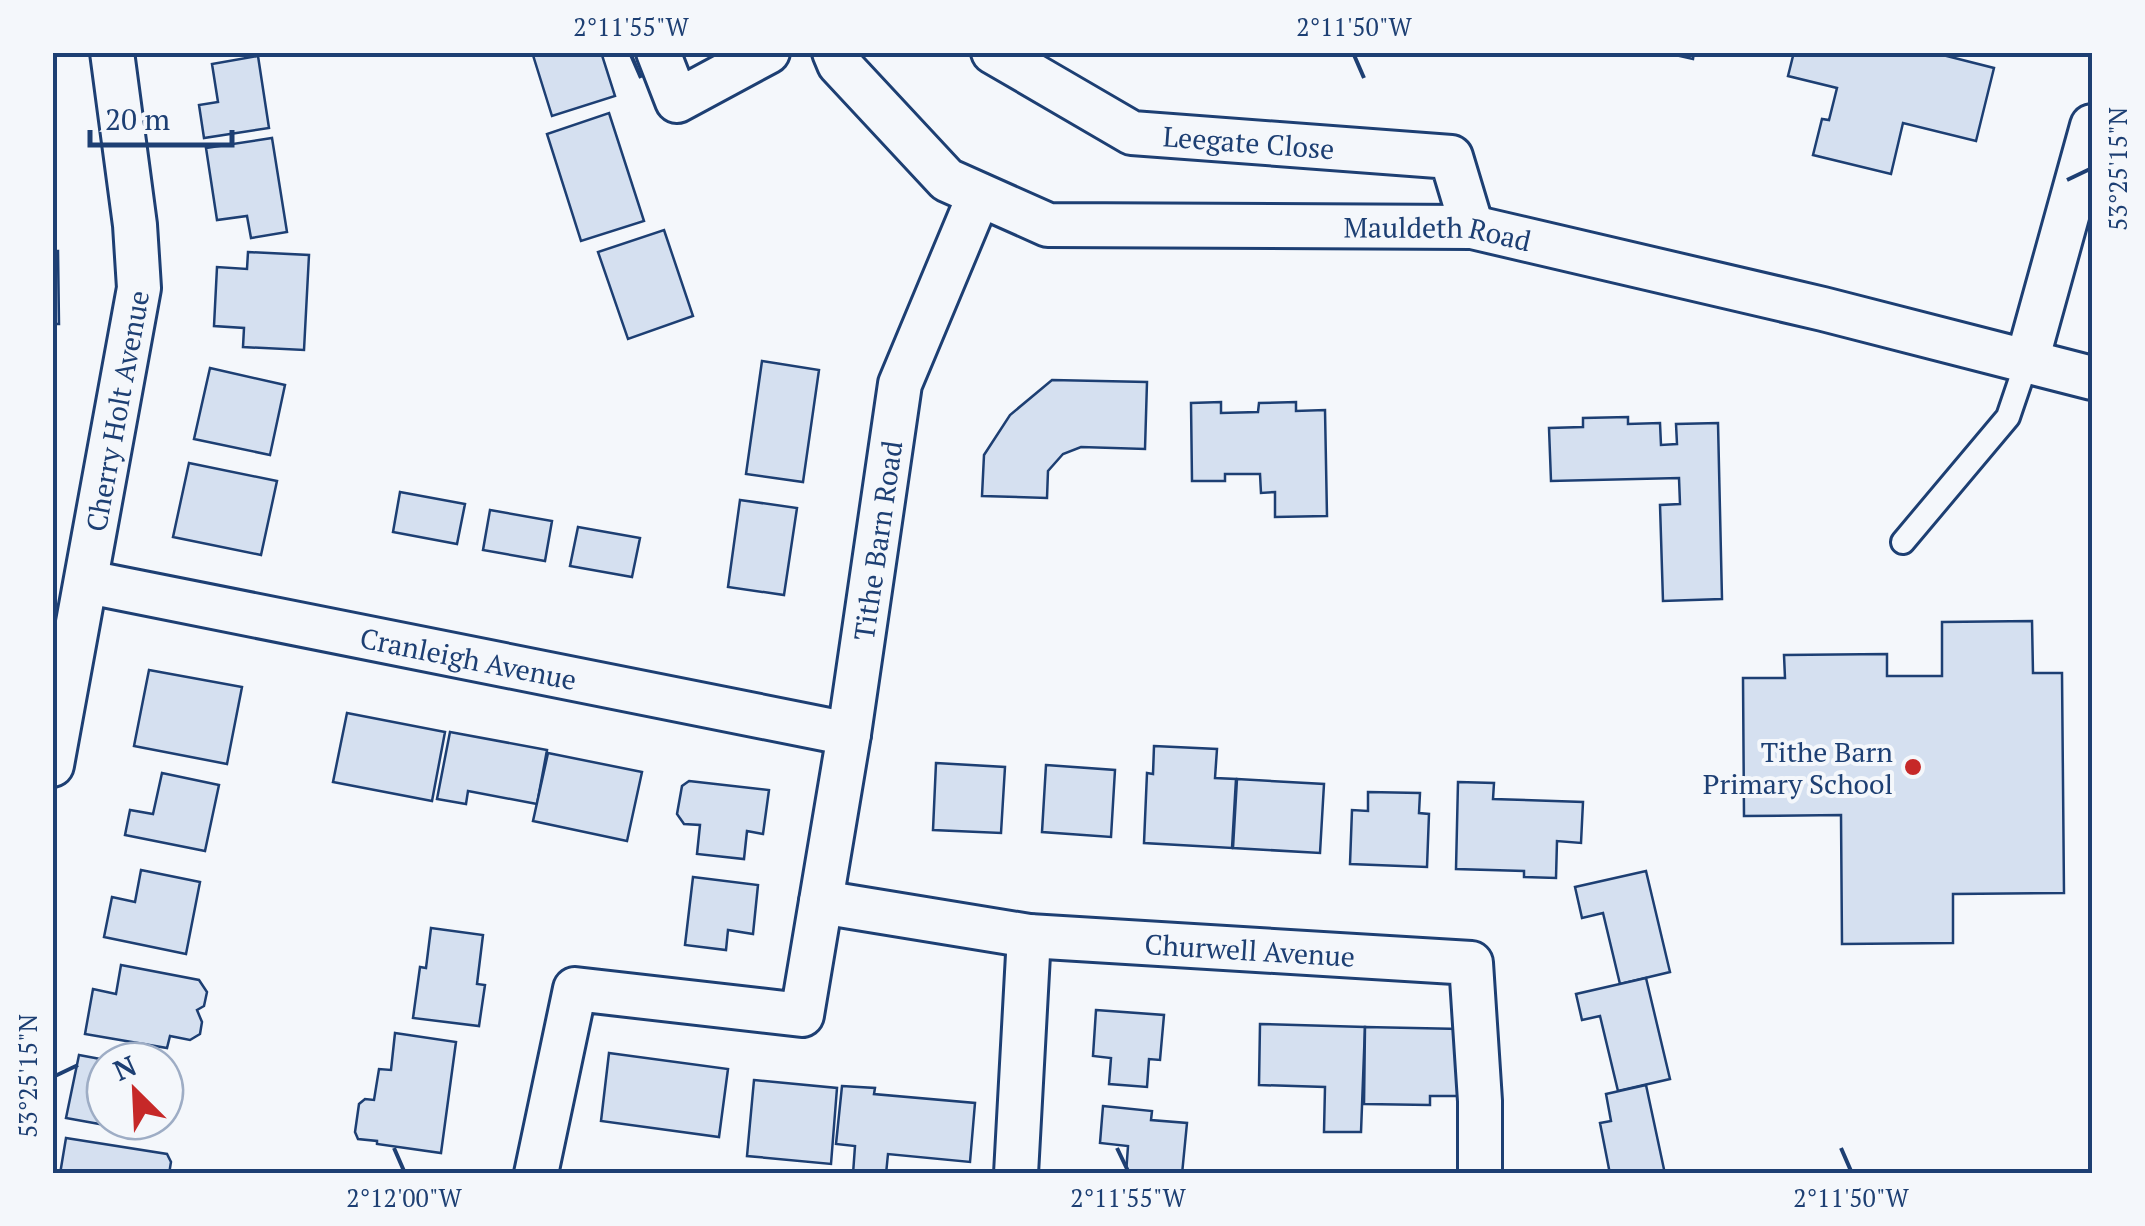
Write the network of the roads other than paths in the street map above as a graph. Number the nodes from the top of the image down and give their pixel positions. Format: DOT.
graph roads {
  1 [pos="112,52"];
  2 [pos="658,52"];
  3 [pos="768,52"];
  4 [pos="834,52"];
  5 [pos="993,52"];
  6 [pos="2092,126"];
  7 [pos="979,195"];
  8 [pos="1472,227"];
  9 [pos="2028,361"];
  10 [pos="2092,378"];
  11 [pos="1903,542"];
  12 [pos="88,582"];
  13 [pos="849,734"];
  14 [pos="52,765"];
  15 [pos="821,902"];
  16 [pos="1029,936"];
  17 [pos="536,1174"];
  18 [pos="1016,1174"];
  19 [pos="1480,1174"];
  1 -- 12 [label="street, Cherry Holt Avenue"];
  2 -- 3 [label="street"];
  4 -- 7 [label="street, Mauldeth Road"];
  5 -- 8 [label="street, Leegate Close"];
  6 -- 9 [label="street"];
  7 -- 8 [label="street, Mauldeth Road"];
  7 -- 13 [label="street, Tithe Barn Road"];
  8 -- 9 [label="street, Mauldeth Road"];
  9 -- 10 [label="street, Mauldeth Road"];
  9 -- 11 [label="lane"];
  12 -- 13 [label="street, Cranleigh Avenue"];
  12 -- 14 [label="street, Cherry Holt Avenue"];
  13 -- 15 [label="street, Tithe Barn Road"];
  15 -- 16 [label="street, Churwell Avenue"];
  15 -- 17 [label="street, Tithe Barn Road"];
  16 -- 18 [label="street"];
  16 -- 19 [label="street, Churwell Avenue"];
}
